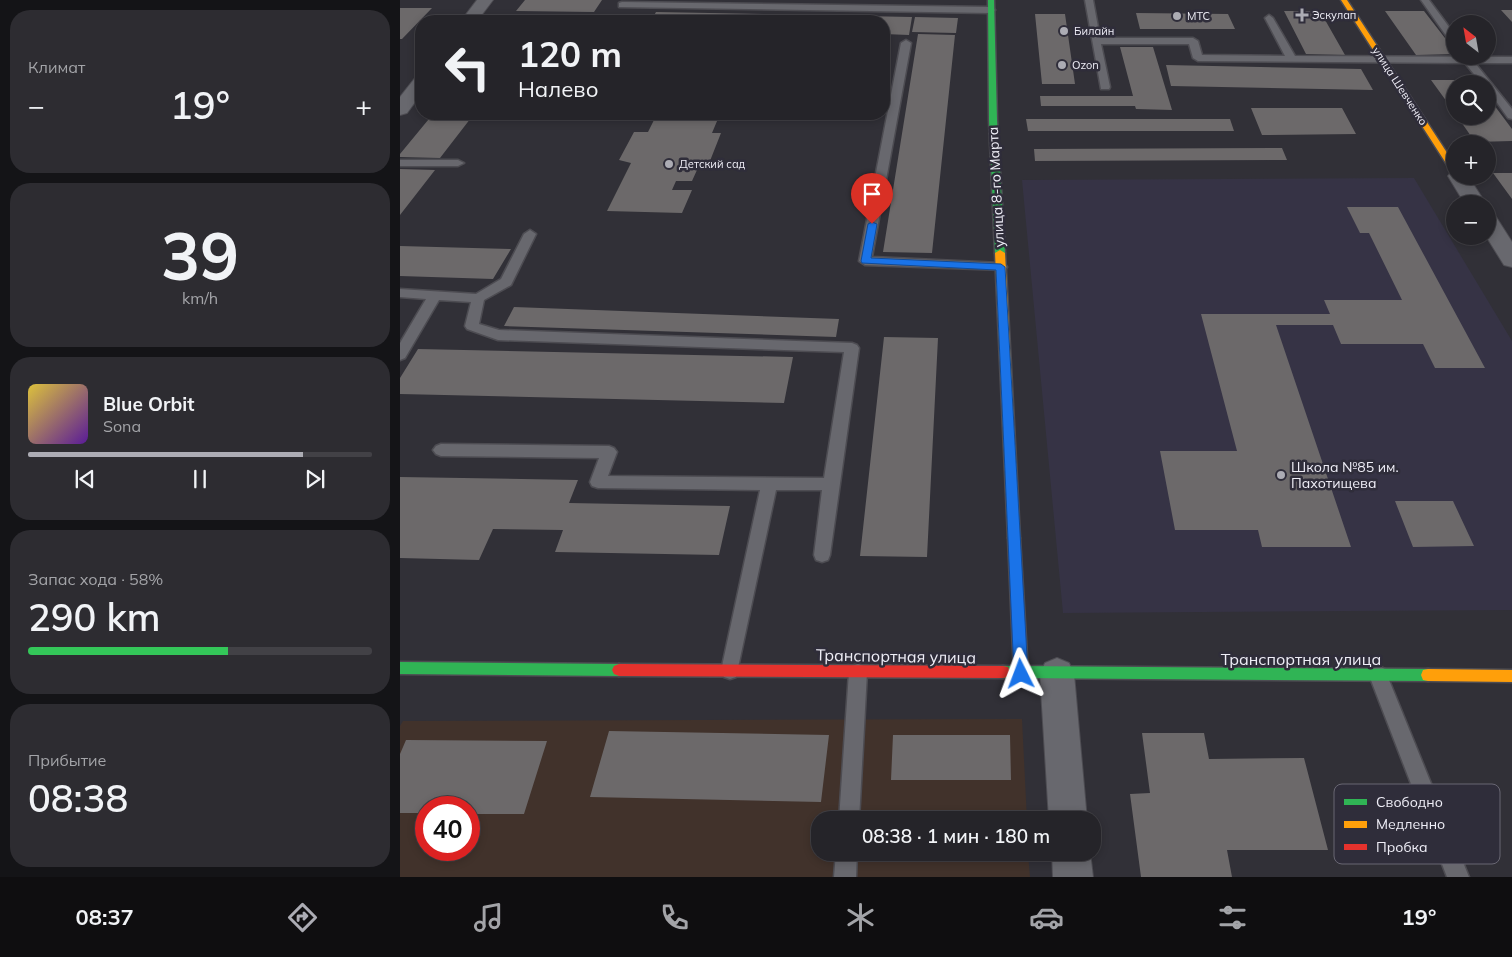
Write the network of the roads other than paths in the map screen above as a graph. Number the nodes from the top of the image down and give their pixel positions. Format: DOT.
graph roads {
  1 [pos="485,0"];
  2 [pos="1089,0"];
  3 [pos="1344,0"];
  4 [pos="1425,0"];
  5 [pos="622,5"];
  6 [pos="991,5"];
  7 [pos="474,15"];
  8 [pos="1269,18"];
  9 [pos="1446,29"];
  10 [pos="1096,41"];
  11 [pos="906,43"];
  12 [pos="1291,58"];
  13 [pos="1446,58"];
  14 [pos="1382,59"];
  15 [pos="1496,59"];
  16 [pos="1512,60"];
  17 [pos="1472,65"];
  18 [pos="1480,75"];
  19 [pos="1105,87"];
  20 [pos="415,90"];
  21 [pos="1496,96"];
  22 [pos="400,109"];
  23 [pos="1512,116"];
  24 [pos="1446,157"];
  25 [pos="400,162"];
  26 [pos="458,163"];
  27 [pos="530,234"];
  28 [pos="1496,235"];
  29 [pos="1512,260"];
  30 [pos="1001,267"];
  31 [pos="400,293"];
  32 [pos="435,295"];
  33 [pos="478,298"];
  34 [pos="400,355"];
  35 [pos="441,450"];
  36 [pos="769,484"];
  37 [pos="831,484"];
  38 [pos="822,555"];
  39 [pos="400,668"];
  40 [pos="730,671"];
  41 [pos="858,672"];
  42 [pos="1021,674"];
  43 [pos="1057,674"];
  44 [pos="1378,675"];
  45 [pos="1512,676"];
  46 [pos="1421,784"];
  47 [pos="850,811"];
  48 [pos="1067,811"];
  49 [pos="846,861"];
  50 [pos="1072,861"];
  51 [pos="1453,864"];
  52 [pos="845,877"];
  53 [pos="1073,877"];
  54 [pos="1458,877"];
  1 -- 7 [label="street"];
  2 -- 10 [label="lane"];
  3 -- 14 [label="street, улица Шевченко"];
  4 -- 9 [label="lane"];
  5 -- 6 [label="lane"];
  6 -- 30 [label="street, улица 8-го Марта"];
  8 -- 12 [label="lane"];
  10 -- 12 [label="lane"];
  10 -- 19 [label="lane"];
  11 -- 30 [label="lane"];
  12 -- 14 [label="lane"];
  13 -- 14 [label="lane"];
  14 -- 24 [label="street, улица Шевченко"];
  15 -- 16 [label="lane"];
  17 -- 18 [label="lane"];
  20 -- 22 [label="street"];
  21 -- 23 [label="lane"];
  25 -- 26 [label="lane"];
  27 -- 33 [label="lane"];
  28 -- 29 [label="street"];
  30 -- 42 [label="street, улица 8-го Марта"];
  31 -- 32 [label="lane"];
  32 -- 33 [label="lane"];
  32 -- 34 [label="lane"];
  33 -- 37 [label="lane"];
  35 -- 36 [label="lane"];
  36 -- 37 [label="lane"];
  36 -- 40 [label="lane"];
  37 -- 38 [label="lane"];
  39 -- 40 [label="street, Транспортная улица"];
  40 -- 41 [label="street, Транспортная улица"];
  41 -- 42 [label="street, Транспортная улица"];
  41 -- 47 [label="lane"];
  42 -- 43 [label="street, Транспортная улица"];
  43 -- 44 [label="street, Транспортная улица"];
  43 -- 48 [label="street"];
  44 -- 45 [label="street, Транспортная улица"];
  44 -- 46 [label="lane"];
  49 -- 52 [label="lane"];
  50 -- 53 [label="street"];
  51 -- 54 [label="lane"];
}
